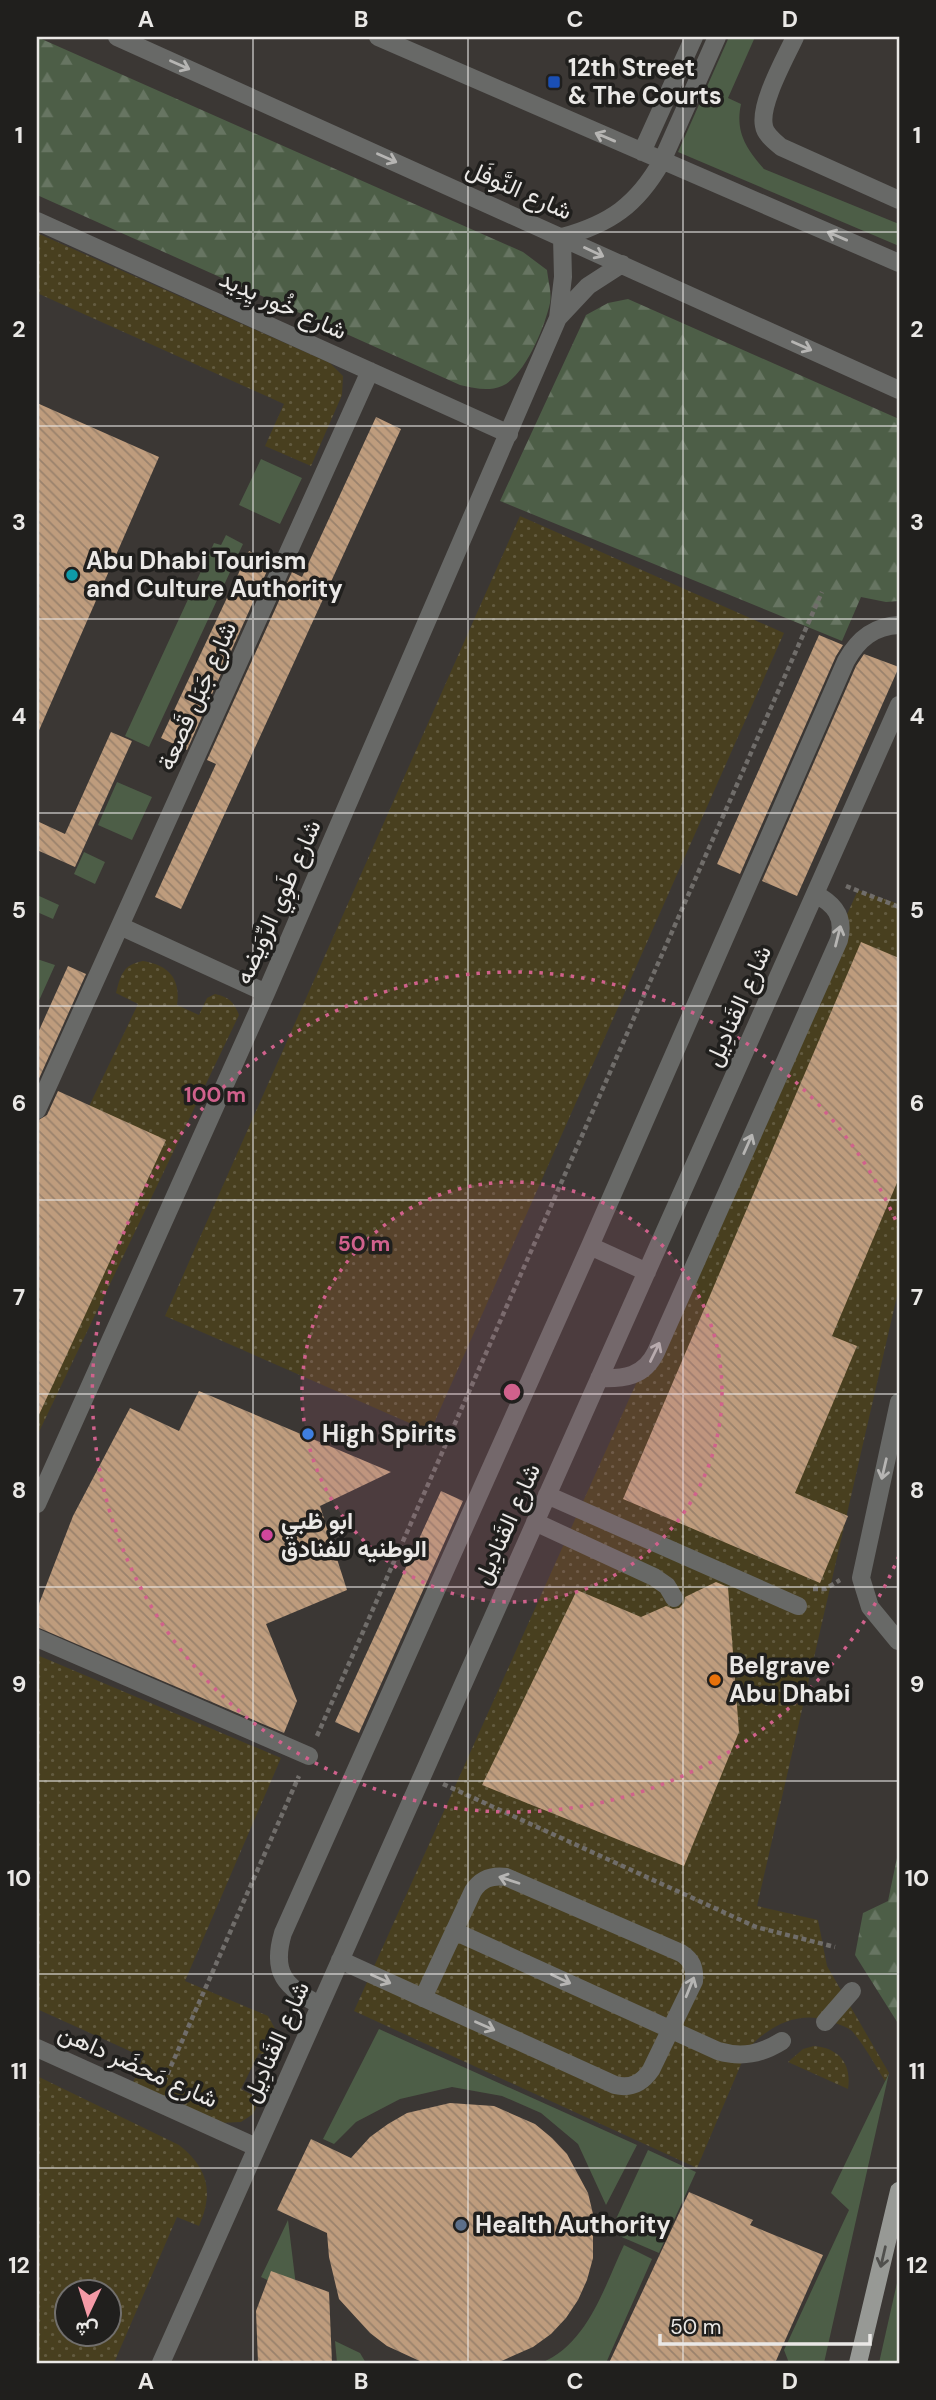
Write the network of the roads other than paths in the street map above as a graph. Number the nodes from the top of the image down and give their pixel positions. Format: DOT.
graph roads {
  1 [pos="117,37"];
  2 [pos="378,37"];
  3 [pos="694,37"];
  4 [pos="717,37"];
  5 [pos="795,37"];
  6 [pos="642,152"];
  7 [pos="662,161"];
  8 [pos="899,200"];
  9 [pos="37,221"];
  10 [pos="562,237"];
  11 [pos="899,263"];
  12 [pos="622,264"];
  13 [pos="558,318"];
  14 [pos="370,371"];
  15 [pos="899,390"];
  16 [pos="509,434"];
  17 [pos="899,625"];
  18 [pos="899,705"];
  19 [pos="815,894"];
  20 [pos="120,926"];
  21 [pos="266,993"];
  22 [pos="37,1110"];
  23 [pos="590,1245"];
  24 [pos="647,1272"];
  25 [pos="599,1378"];
  26 [pos="899,1402"];
  27 [pos="547,1495"];
  28 [pos="37,1504"];
  29 [pos="535,1522"];
  30 [pos="674,1598"];
  31 [pos="798,1606"];
  32 [pos="37,1638"];
  33 [pos="898,1642"];
  34 [pos="309,1756"];
  35 [pos="454,1931"];
  36 [pos="340,1960"];
  37 [pos="852,1991"];
  38 [pos="423,1998"];
  39 [pos="320,2005"];
  40 [pos="825,2022"];
  41 [pos="670,2029"];
  42 [pos="782,2041"];
  43 [pos="37,2048"];
  44 [pos="256,2147"];
  45 [pos="899,2191"];
  46 [pos="161,2363"];
  47 [pos="858,2363"];
  1 -- 10 [label="street, شارع النَّوفَل, one-way"];
  6 -- 2 [label="street, one-way"];
  3 -- 6 [label="street"];
  4 -- 7 [label="street"];
  5 -- 8 [label="street"];
  6 -- 7 [label="street"];
  7 -- 10 [label="street"];
  11 -- 7 [label="street, one-way"];
  9 -- 14 [label="street, شارع خُور يِدِيد"];
  10 -- 12 [label="street, شارع النَّوفَل, one-way"];
  10 -- 13 [label="street, شارع طَوِي الرِّوَيضه"];
  12 -- 13 [label="street, شارع طَوِي الرِّوَيضه"];
  12 -- 15 [label="street, شارع النَّوفَل, one-way"];
  13 -- 16 [label="street, شارع طَوِي الرِّوَيضه"];
  14 -- 16 [label="street, شارع خُور يِدِيد"];
  14 -- 20 [label="street, شارع جَبَل قَصعة"];
  16 -- 21 [label="street, شارع طَوِي الرِّوَيضه"];
  17 -- 23 [label="street"];
  18 -- 19 [label="street, شارع القَنادِيل"];
  19 -- 24 [label="street, شارع القَنادِيل"];
  25 -- 19 [label="street, one-way"];
  20 -- 21 [label="street"];
  20 -- 22 [label="street, شارع جَبَل قَصعة"];
  21 -- 28 [label="street, شارع طَوِي الرِّوَيضه"];
  23 -- 24 [label="street"];
  23 -- 39 [label="street"];
  24 -- 25 [label="street, شارع القَنادِيل"];
  25 -- 27 [label="street, شارع القَنادِيل"];
  26 -- 33 [label="street, one-way"];
  27 -- 29 [label="street, شارع القَنادِيل"];
  27 -- 31 [label="street"];
  29 -- 30 [label="street"];
  29 -- 36 [label="street, شارع القَنادِيل"];
  32 -- 34 [label="street"];
  35 -- 38 [label="street"];
  35 -- 41 [label="street, one-way"];
  41 -- 35 [label="street, one-way"];
  36 -- 38 [label="street, one-way"];
  36 -- 39 [label="street, شارع القَنادِيل"];
  37 -- 40 [label="street"];
  38 -- 41 [label="street, one-way"];
  39 -- 44 [label="street, شارع القَنادِيل"];
  41 -- 42 [label="street"];
  43 -- 44 [label="street, شارع مَحضَر داهن"];
  44 -- 46 [label="street, شارع القَنادِيل"];
  45 -- 47 [label="main road, one-way"];
}
